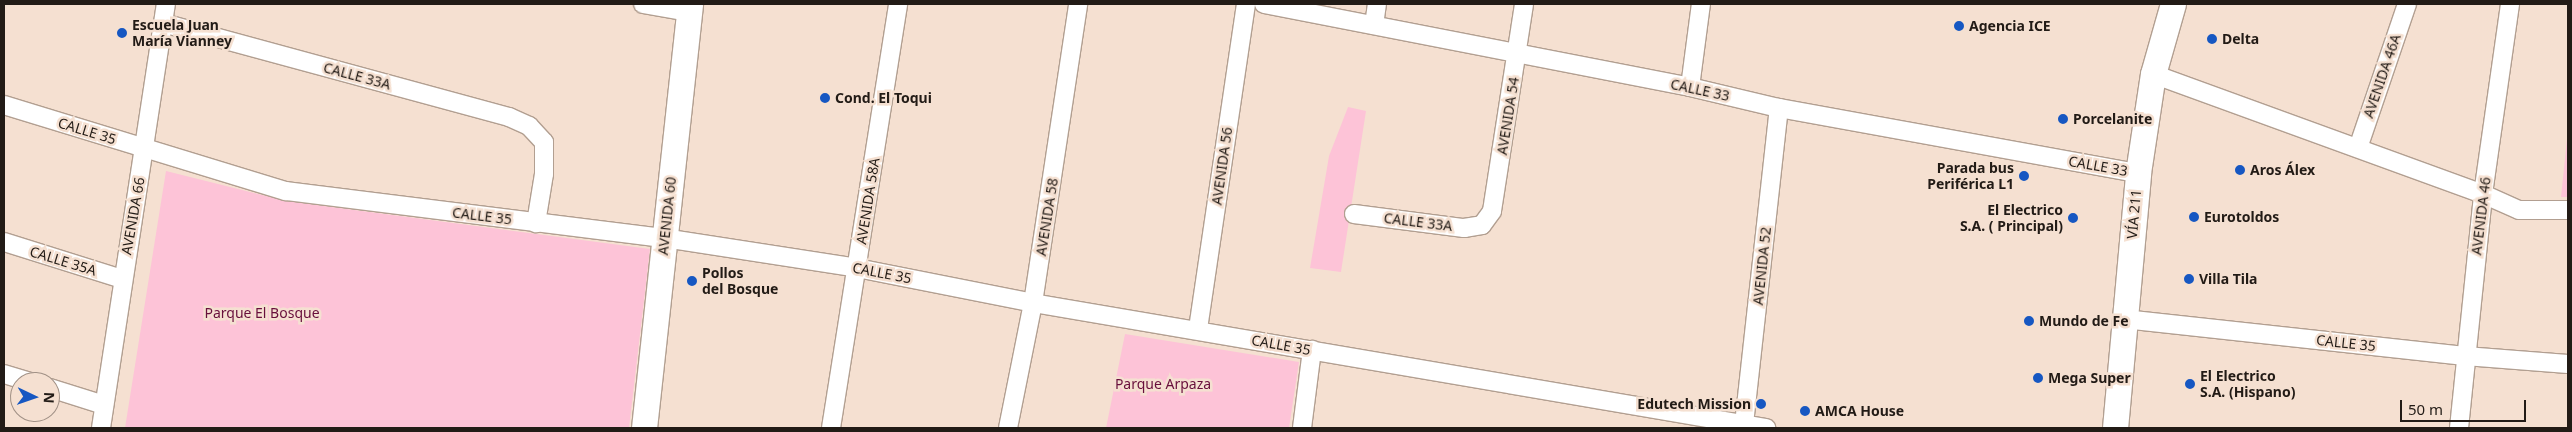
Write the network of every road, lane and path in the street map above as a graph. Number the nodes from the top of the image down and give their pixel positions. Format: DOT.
graph roads {
  1 [pos="166,4"];
  2 [pos="643,4"];
  3 [pos="898,4"];
  4 [pos="1078,4"];
  5 [pos="1246,4"];
  6 [pos="1264,4"];
  7 [pos="1376,4"];
  8 [pos="1524,4"];
  9 [pos="1701,4"];
  10 [pos="2173,4"];
  11 [pos="2407,4"];
  12 [pos="2510,4"];
  13 [pos="689,8"];
  14 [pos="163,23"];
  15 [pos="1374,25"];
  16 [pos="1518,53"];
  17 [pos="2153,74"];
  18 [pos="1690,88"];
  19 [pos="4,105"];
  20 [pos="1779,108"];
  21 [pos="2358,148"];
  22 [pos="144,149"];
  23 [pos="2138,173"];
  24 [pos="2483,194"];
  25 [pos="2568,210"];
  26 [pos="1354,214"];
  27 [pos="536,223"];
  28 [pos="1482,225"];
  29 [pos="664,238"];
  30 [pos="4,242"];
  31 [pos="858,268"];
  32 [pos="122,279"];
  33 [pos="1034,303"];
  34 [pos="2124,319"];
  35 [pos="1198,329"];
  36 [pos="1312,350"];
  37 [pos="2465,356"];
  38 [pos="2568,364"];
  39 [pos="60,391"];
  40 [pos="104,405"];
  41 [pos="1744,424"];
  42 [pos="101,428"];
  43 [pos="644,428"];
  44 [pos="831,428"];
  45 [pos="1008,428"];
  46 [pos="1302,428"];
  47 [pos="1766,428"];
  48 [pos="2115,428"];
  49 [pos="2459,428"];
  1 -- 14 [label="street, AVENIDA 66"];
  2 -- 13 [label="street"];
  3 -- 31 [label="street, AVENIDA 58A"];
  4 -- 33 [label="street, AVENIDA 58"];
  5 -- 35 [label="street, AVENIDA 56"];
  6 -- 15 [label="street, CALLE 33"];
  7 -- 15 [label="street"];
  8 -- 16 [label="street, AVENIDA 54"];
  9 -- 18 [label="street"];
  10 -- 17 [label="main road, VÍA 211"];
  11 -- 21 [label="street, AVENIDA 46A"];
  12 -- 24 [label="street, AVENIDA 46"];
  13 -- 29 [label="main road, AVENIDA 60"];
  14 -- 22 [label="street, AVENIDA 66"];
  14 -- 27 [label="street, CALLE 33A"];
  15 -- 16 [label="street, CALLE 33"];
  16 -- 18 [label="street, CALLE 33"];
  16 -- 28 [label="street, AVENIDA 54"];
  17 -- 21 [label="street"];
  17 -- 23 [label="main road, VÍA 211"];
  18 -- 20 [label="street, CALLE 33"];
  19 -- 22 [label="street, CALLE 35"];
  20 -- 23 [label="street, CALLE 33"];
  20 -- 41 [label="street, AVENIDA 52"];
  21 -- 24 [label="street"];
  22 -- 27 [label="street, CALLE 35"];
  22 -- 32 [label="street, AVENIDA 66"];
  23 -- 34 [label="main road, VÍA 211"];
  24 -- 25 [label="street"];
  24 -- 37 [label="street, AVENIDA 46"];
  26 -- 28 [label="street, CALLE 33A"];
  27 -- 29 [label="street, CALLE 35"];
  29 -- 31 [label="street, CALLE 35"];
  29 -- 43 [label="main road, AVENIDA 60"];
  30 -- 32 [label="street, CALLE 35A"];
  31 -- 33 [label="street, CALLE 35"];
  31 -- 44 [label="street, AVENIDA 58A"];
  32 -- 40 [label="street, AVENIDA 66"];
  33 -- 35 [label="street, CALLE 35"];
  33 -- 45 [label="street, AVENIDA 58"];
  34 -- 37 [label="street, CALLE 35"];
  34 -- 48 [label="main road, VÍA 211"];
  35 -- 36 [label="street, CALLE 35"];
  36 -- 41 [label="street, CALLE 35"];
  36 -- 46 [label="street"];
  37 -- 38 [label="street, CALLE 35"];
  37 -- 49 [label="street, AVENIDA 46"];
  39 -- 40 [label="street"];
  40 -- 42 [label="street, AVENIDA 66"];
  41 -- 47 [label="street, CALLE 35"];
}
